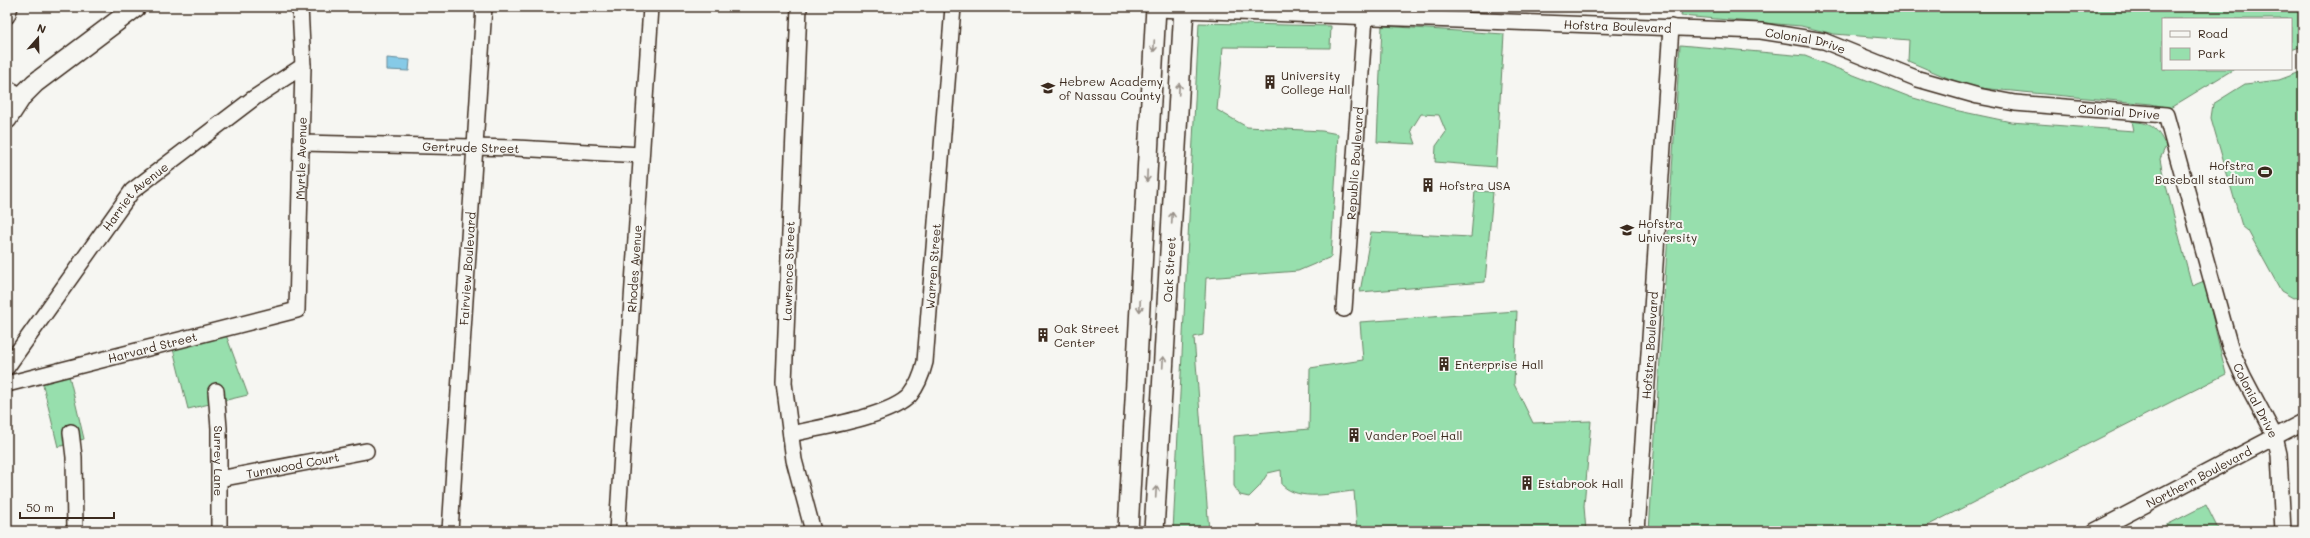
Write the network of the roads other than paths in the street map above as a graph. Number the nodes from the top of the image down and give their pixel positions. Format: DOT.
graph roads {
  1 [pos="10,7"];
  2 [pos="136,7"];
  3 [pos="300,7"];
  4 [pos="484,7"];
  5 [pos="651,7"];
  6 [pos="799,7"];
  7 [pos="953,7"];
  8 [pos="1156,8"];
  9 [pos="1184,8"];
  10 [pos="7,16"];
  11 [pos="1365,17"];
  12 [pos="1671,27"];
  13 [pos="303,66"];
  14 [pos="14,92"];
  15 [pos="7,119"];
  16 [pos="301,143"];
  17 [pos="475,147"];
  18 [pos="641,155"];
  19 [pos="1344,309"];
  20 [pos="297,310"];
  21 [pos="7,367"];
  22 [pos="7,384"];
  23 [pos="216,391"];
  24 [pos="2303,422"];
  25 [pos="71,432"];
  26 [pos="791,434"];
  27 [pos="2275,437"];
  28 [pos="1134,443"];
  29 [pos="1159,444"];
  30 [pos="366,450"];
  31 [pos="219,479"];
  32 [pos="75,531"];
  33 [pos="219,531"];
  34 [pos="450,531"];
  35 [pos="617,531"];
  36 [pos="813,531"];
  37 [pos="1128,531"];
  38 [pos="1154,531"];
  39 [pos="1637,531"];
  40 [pos="2095,531"];
  41 [pos="2283,531"];
  1 -- 10 [label="street"];
  2 -- 14 [label="street"];
  3 -- 13 [label="street, Myrtle Avenue"];
  4 -- 17 [label="street, Fairview Boulevard"];
  5 -- 18 [label="street, Rhodes Avenue"];
  6 -- 26 [label="street, Lawrence Street"];
  7 -- 26 [label="street, Warren Street"];
  8 -- 9 [label="street, Hofstra Boulevard"];
  8 -- 28 [label="street, one-way"];
  9 -- 11 [label="street, Hofstra Boulevard"];
  29 -- 9 [label="street, Oak Street, one-way"];
  11 -- 12 [label="street, Hofstra Boulevard"];
  11 -- 19 [label="street, Republic Boulevard"];
  12 -- 27 [label="street, Colonial Drive"];
  12 -- 39 [label="street, Hofstra Boulevard"];
  13 -- 16 [label="street, Myrtle Avenue"];
  13 -- 21 [label="street, Harriet Avenue"];
  14 -- 15 [label="street"];
  16 -- 17 [label="street, Gertrude Street"];
  16 -- 20 [label="street, Myrtle Avenue"];
  17 -- 18 [label="street, Gertrude Street"];
  17 -- 34 [label="street, Fairview Boulevard"];
  18 -- 35 [label="street, Rhodes Avenue"];
  20 -- 22 [label="street, Harvard Street"];
  23 -- 31 [label="street, Surrey Lane"];
  24 -- 27 [label="street, Northern Boulevard"];
  25 -- 32 [label="street"];
  26 -- 36 [label="street, Lawrence Street"];
  27 -- 40 [label="street, Northern Boulevard"];
  27 -- 41 [label="street, Colonial Drive"];
  28 -- 29 [label="street"];
  28 -- 37 [label="street"];
  38 -- 29 [label="street, Oak Street, one-way"];
  30 -- 31 [label="street, Turnwood Court"];
  31 -- 33 [label="street, Surrey Lane"];
}
